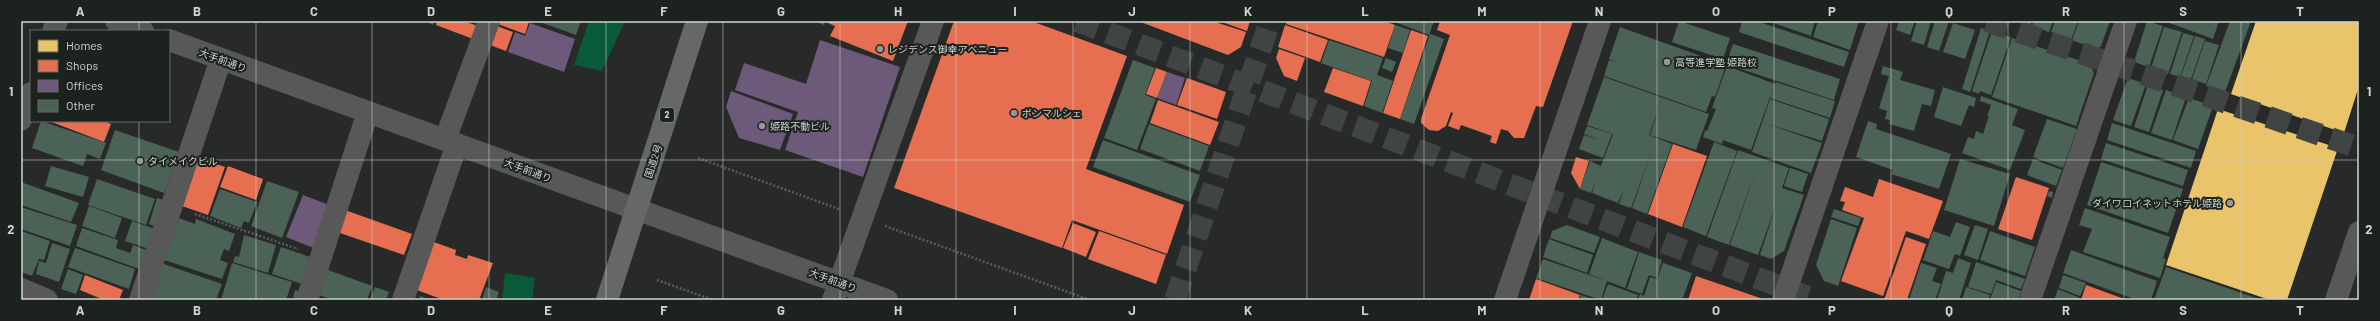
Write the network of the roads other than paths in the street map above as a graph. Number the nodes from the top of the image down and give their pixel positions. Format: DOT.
graph roads {
  1 [pos="116,21"];
  2 [pos="489,21"];
  3 [pos="697,21"];
  4 [pos="933,21"];
  5 [pos="1600,21"];
  6 [pos="1878,21"];
  7 [pos="2126,21"];
  8 [pos="140,30"];
  9 [pos="170,40"];
  10 [pos="221,59"];
  11 [pos="30,96"];
  12 [pos="368,112"];
  13 [pos="21,120"];
  14 [pos="451,142"];
  15 [pos="637,210"];
  16 [pos="2359,232"];
  17 [pos="21,289"];
  18 [pos="836,291"];
  19 [pos="47,300"];
  20 [pos="140,300"];
  21 [pos="307,300"];
  22 [pos="402,300"];
  23 [pos="607,300"];
  24 [pos="887,300"];
  25 [pos="1505,300"];
  26 [pos="1783,300"];
  27 [pos="2030,300"];
  28 [pos="2336,300"];
  1 -- 8 [label="street"];
  2 -- 14 [label="street"];
  3 -- 15 [label="highway, 国道2号 / 2"];
  4 -- 18 [label="street"];
  5 -- 25 [label="street"];
  6 -- 26 [label="street"];
  7 -- 27 [label="street"];
  9 -- 10 [label="street, 大手前通り"];
  10 -- 12 [label="street, 大手前通り"];
  10 -- 20 [label="street"];
  11 -- 13 [label="street"];
  12 -- 14 [label="street, 大手前通り"];
  12 -- 21 [label="street"];
  14 -- 15 [label="street, 大手前通り"];
  14 -- 22 [label="street"];
  15 -- 18 [label="street, 大手前通り"];
  15 -- 23 [label="highway, 国道2号 / 2"];
  16 -- 28 [label="street"];
  17 -- 19 [label="street"];
  18 -- 24 [label="street, 大手前通り"];
}
